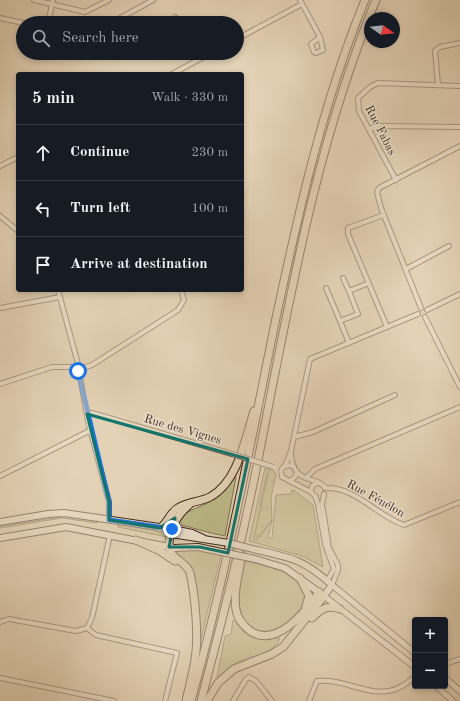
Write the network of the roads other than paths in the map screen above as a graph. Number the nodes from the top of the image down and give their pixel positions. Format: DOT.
graph roads {
  1 [pos="34,0"];
  2 [pos="53,0"];
  3 [pos="109,0"];
  4 [pos="153,0"];
  5 [pos="365,0"];
  6 [pos="376,0"];
  7 [pos="301,2"];
  8 [pos="52,5"];
  9 [pos="50,16"];
  10 [pos="124,16"];
  11 [pos="0,18"];
  12 [pos="16,21"];
  13 [pos="244,35"];
  14 [pos="320,37"];
  15 [pos="460,43"];
  16 [pos="194,60"];
  17 [pos="175,72"];
  18 [pos="438,85"];
  19 [pos="460,86"];
  20 [pos="460,127"];
  21 [pos="369,129"];
  22 [pos="460,146"];
  23 [pos="16,158"];
  24 [pos="0,166"];
  25 [pos="396,180"];
  26 [pos="384,215"];
  27 [pos="0,216"];
  28 [pos="16,229"];
  29 [pos="449,246"];
  30 [pos="406,269"];
  31 [pos="343,278"];
  32 [pos="369,283"];
  33 [pos="326,288"];
  34 [pos="349,291"];
  35 [pos="59,292"];
  36 [pos="182,292"];
  37 [pos="460,294"];
  38 [pos="60,297"];
  39 [pos="0,308"];
  40 [pos="421,308"];
  41 [pos="427,310"];
  42 [pos="418,314"];
  43 [pos="425,317"];
  44 [pos="340,321"];
  45 [pos="387,327"];
  46 [pos="349,343"];
  47 [pos="78,368"];
  48 [pos="264,376"];
  49 [pos="0,384"];
  50 [pos="460,387"];
  51 [pos="395,395"];
  52 [pos="460,407"];
  53 [pos="87,414"];
  54 [pos="91,430"];
  55 [pos="294,436"];
  56 [pos="260,451"];
  57 [pos="291,451"];
  58 [pos="274,467"];
  59 [pos="284,467"];
  60 [pos="294,467"];
  61 [pos="297,472"];
  62 [pos="281,473"];
  63 [pos="0,476"];
  64 [pos="306,478"];
  65 [pos="290,481"];
  66 [pos="317,483"];
  67 [pos="325,488"];
  68 [pos="311,492"];
  69 [pos="324,494"];
  70 [pos="315,496"];
  71 [pos="460,502"];
  72 [pos="189,505"];
  73 [pos="109,520"];
  74 [pos="0,522"];
  75 [pos="160,528"];
  76 [pos="172,532"];
  77 [pos="110,535"];
  78 [pos="0,538"];
  79 [pos="136,540"];
  80 [pos="169,547"];
  81 [pos="190,577"];
  82 [pos="300,578"];
  83 [pos="330,583"];
  84 [pos="322,594"];
  85 [pos="340,609"];
  86 [pos="304,610"];
  87 [pos="1,620"];
  88 [pos="305,622"];
  89 [pos="88,628"];
  90 [pos="412,651"];
  91 [pos="460,659"];
  92 [pos="448,663"];
  93 [pos="412,665"];
  94 [pos="0,678"];
  95 [pos="412,679"];
  96 [pos="448,681"];
  97 [pos="439,689"];
  98 [pos="460,691"];
  99 [pos="114,701"];
  100 [pos="165,701"];
  101 [pos="186,701"];
  102 [pos="191,701"];
  103 [pos="201,701"];
  104 [pos="207,701"];
  105 [pos="233,701"];
  106 [pos="272,701"];
  107 [pos="309,701"];
  108 [pos="453,701"];
  1 -- 8 [label="street"];
  2 -- 8 [label="street"];
  3 -- 8 [label="street"];
  4 -- 10 [label="street"];
  5 -- 48 [label="highway"];
  6 -- 56 [label="highway"];
  7 -- 13 [label="street"];
  7 -- 14 [label="street"];
  8 -- 9 [label="street"];
  11 -- 12 [label="street"];
  15 -- 18 [label="street"];
  16 -- 17 [label="street"];
  18 -- 19 [label="street, Rue Fabas"];
  18 -- 21 [label="street, Rue Fabas"];
  20 -- 21 [label="street"];
  21 -- 25 [label="street, Rue Fabas"];
  22 -- 25 [label="street"];
  23 -- 24 [label="street"];
  25 -- 26 [label="street"];
  26 -- 30 [label="street"];
  26 -- 32 [label="street"];
  27 -- 28 [label="street"];
  29 -- 30 [label="street"];
  30 -- 40 [label="street"];
  31 -- 34 [label="street"];
  32 -- 34 [label="street"];
  32 -- 45 [label="street"];
  33 -- 44 [label="street"];
  34 -- 44 [label="street"];
  35 -- 38 [label="street"];
  36 -- 47 [label="street"];
  37 -- 41 [label="street"];
  38 -- 39 [label="street"];
  38 -- 47 [label="street"];
  40 -- 41 [label="street"];
  40 -- 42 [label="street"];
  41 -- 43 [label="street"];
  42 -- 43 [label="street"];
  42 -- 45 [label="street"];
  43 -- 50 [label="street"];
  44 -- 46 [label="street"];
  45 -- 46 [label="street"];
  46 -- 55 [label="street"];
  47 -- 49 [label="street"];
  47 -- 53 [label="street"];
  48 -- 72 [label="highway"];
  48 -- 102 [label="highway"];
  51 -- 55 [label="street"];
  52 -- 64 [label="street"];
  53 -- 54 [label="street"];
  53 -- 58 [label="street, Rue des Vignes, bridge"];
  54 -- 63 [label="street"];
  54 -- 73 [label="street"];
  55 -- 57 [label="street"];
  56 -- 86 [label="highway"];
  56 -- 103 [label="highway"];
  57 -- 59 [label="street"];
  57 -- 60 [label="street"];
  58 -- 59 [label="street, Rue des Vignes"];
  58 -- 62 [label="street, Rue des Vignes"];
  59 -- 60 [label="street"];
  59 -- 62 [label="street"];
  60 -- 61 [label="street"];
  61 -- 64 [label="street"];
  61 -- 65 [label="street"];
  62 -- 65 [label="street"];
  64 -- 66 [label="street"];
  65 -- 68 [label="street"];
  66 -- 67 [label="street"];
  66 -- 68 [label="street"];
  67 -- 69 [label="street"];
  67 -- 71 [label="street, Rue Fénélon"];
  68 -- 70 [label="street"];
  69 -- 70 [label="street"];
  69 -- 83 [label="street"];
  70 -- 83 [label="street"];
  72 -- 75 [label="highway"];
  72 -- 76 [label="highway"];
  73 -- 74 [label="main road"];
  73 -- 75 [label="main road"];
  75 -- 76 [label="main road"];
  76 -- 80 [label="highway"];
  76 -- 83 [label="main road, bridge"];
  77 -- 78 [label="main road"];
  77 -- 79 [label="main road"];
  77 -- 89 [label="street"];
  79 -- 80 [label="main road"];
  79 -- 81 [label="highway"];
  80 -- 81 [label="highway"];
  80 -- 82 [label="main road, bridge"];
  81 -- 101 [label="highway"];
  82 -- 84 [label="main road"];
  82 -- 86 [label="highway"];
  83 -- 84 [label="main road"];
  83 -- 90 [label="street"];
  84 -- 85 [label="street"];
  84 -- 86 [label="highway"];
  84 -- 88 [label="highway"];
  85 -- 88 [label="highway"];
  85 -- 93 [label="street"];
  87 -- 89 [label="street"];
  88 -- 104 [label="highway"];
  89 -- 100 [label="street"];
  91 -- 92 [label="street"];
  94 -- 99 [label="street"];
  95 -- 107 [label="street"];
  96 -- 98 [label="street"];
  97 -- 108 [label="street"];
  105 -- 106 [label="street"];
}
